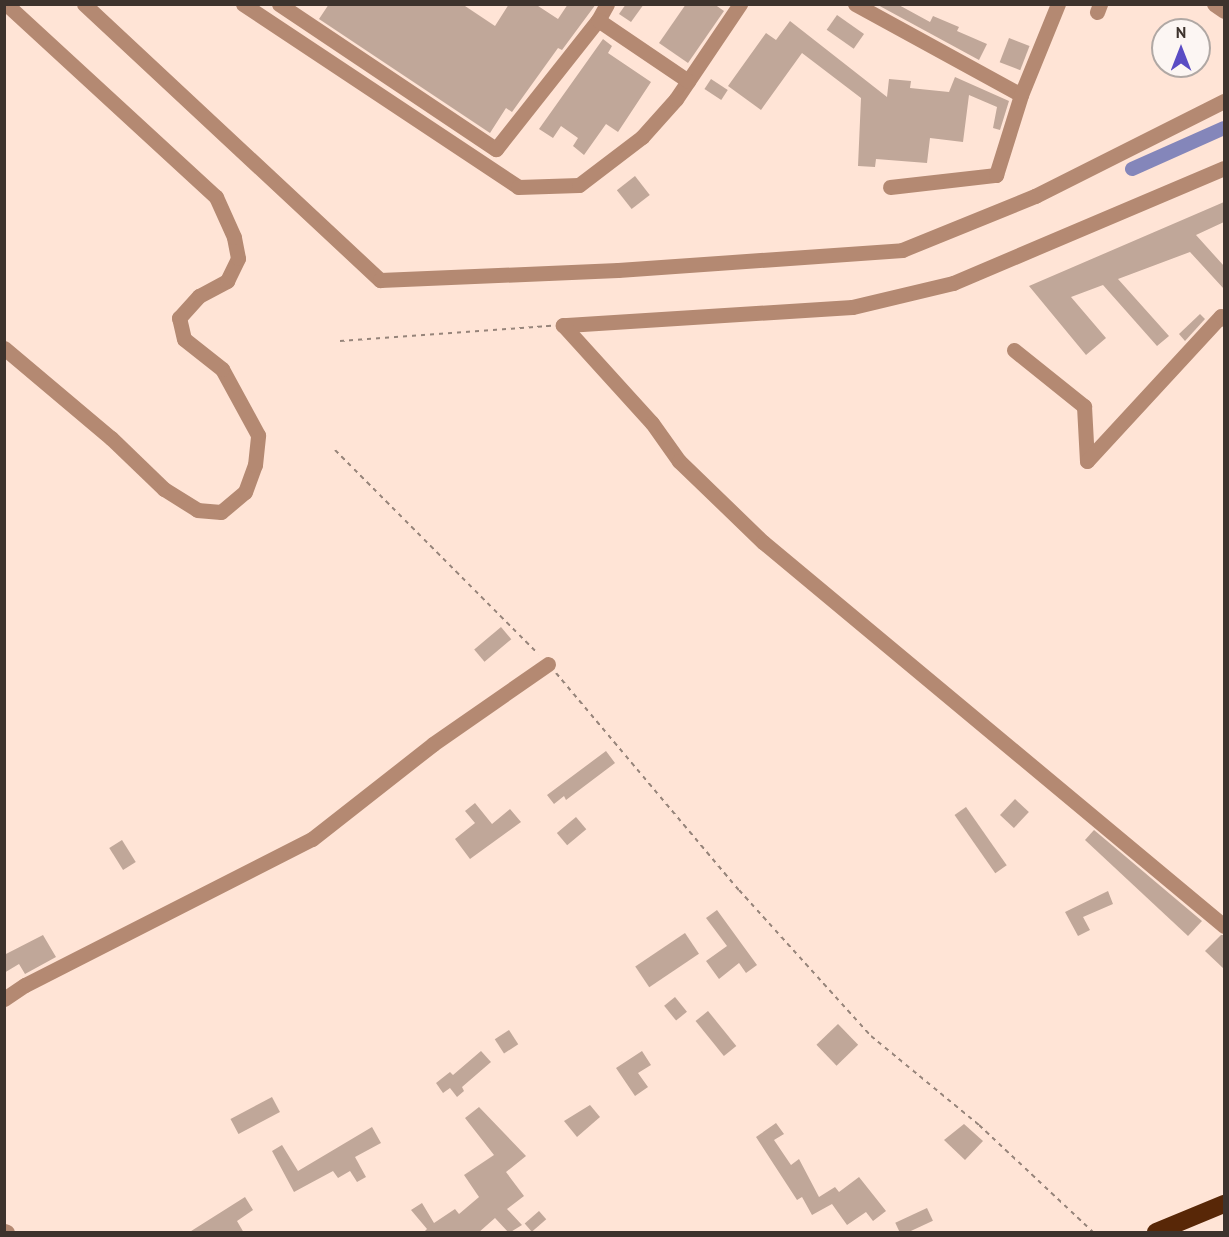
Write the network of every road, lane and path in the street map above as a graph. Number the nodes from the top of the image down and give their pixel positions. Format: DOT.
graph roads {
  1 [pos="6,4"];
  2 [pos="84,4"];
  3 [pos="243,4"];
  4 [pos="607,4"];
  5 [pos="740,4"];
  6 [pos="855,4"];
  7 [pos="1058,4"];
  8 [pos="1214,4"];
  9 [pos="288,7"];
  10 [pos="1224,11"];
  11 [pos="598,20"];
  12 [pos="688,81"];
  13 [pos="1021,95"];
  14 [pos="1224,101"];
  15 [pos="1224,168"];
  16 [pos="890,186"];
  17 [pos="1224,319"];
  18 [pos="563,325"];
  19 [pos="340,341"];
  20 [pos="4,348"];
  21 [pos="1014,350"];
  22 [pos="335,450"];
  23 [pos="548,664"];
  24 [pos="1224,926"];
  25 [pos="4,999"];
  26 [pos="1224,1203"];
  27 [pos="1093,1233"];
  28 [pos="1156,1233"];
  1 -- 20 [label="street"];
  2 -- 14 [label="street"];
  3 -- 12 [label="street"];
  4 -- 11 [label="street"];
  5 -- 12 [label="street"];
  6 -- 13 [label="street"];
  7 -- 13 [label="street"];
  8 -- 10 [label="street"];
  9 -- 11 [label="street"];
  11 -- 12 [label="street"];
  13 -- 16 [label="street"];
  15 -- 18 [label="street"];
  17 -- 21 [label="street"];
  18 -- 19 [label="path"];
  18 -- 24 [label="street"];
  22 -- 23 [label="path"];
  23 -- 25 [label="street"];
  23 -- 27 [label="path"];
  26 -- 28 [label="highway"];
}
